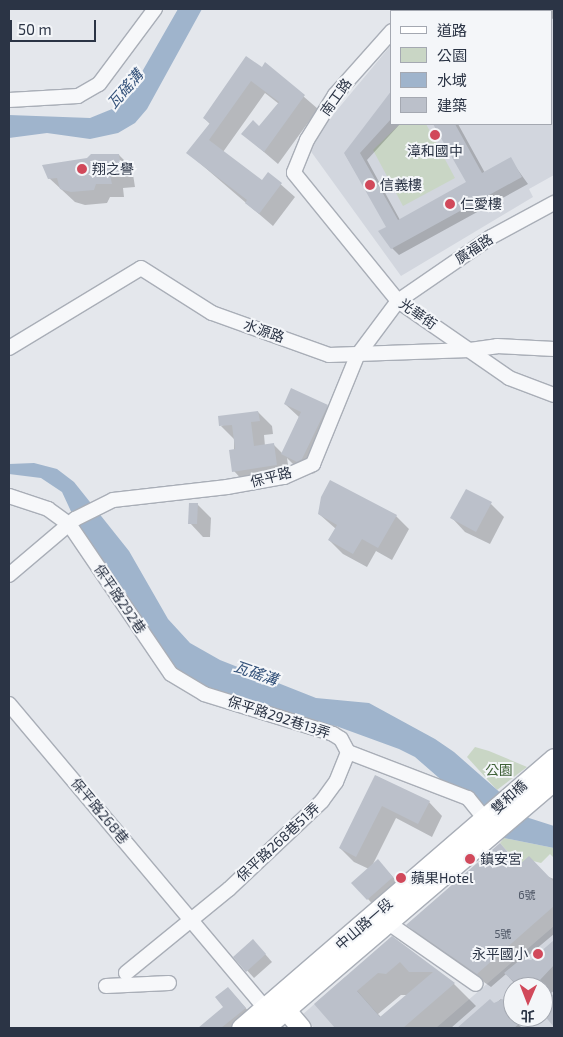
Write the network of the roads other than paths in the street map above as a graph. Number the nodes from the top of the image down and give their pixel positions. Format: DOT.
graph roads {
  1 [pos="155,9"];
  2 [pos="390,33"];
  3 [pos="9,100"];
  4 [pos="294,173"];
  5 [pos="554,203"];
  6 [pos="398,301"];
  7 [pos="9,348"];
  8 [pos="554,349"];
  9 [pos="470,350"];
  10 [pos="357,356"];
  11 [pos="554,395"];
  12 [pos="9,496"];
  13 [pos="72,521"];
  14 [pos="9,575"];
  15 [pos="171,674"];
  16 [pos="9,704"];
  17 [pos="348,752"];
  18 [pos="554,758"];
  19 [pos="542,782"];
  20 [pos="491,824"];
  21 [pos="190,919"];
  22 [pos="387,922"];
  23 [pos="126,973"];
  24 [pos="169,984"];
  25 [pos="476,984"];
  26 [pos="106,986"];
  27 [pos="286,1010"];
  28 [pos="268,1022"];
  29 [pos="241,1028"];
  30 [pos="301,1028"];
  1 -- 3 [label="street"];
  2 -- 4 [label="street, 南工路"];
  4 -- 6 [label="street, 光華街"];
  5 -- 6 [label="street, 廣福路"];
  6 -- 9 [label="street, 光華街"];
  6 -- 10 [label="street, 保平路"];
  7 -- 10 [label="street, 水源路"];
  8 -- 9 [label="street, 水源路"];
  9 -- 10 [label="street, 水源路"];
  9 -- 11 [label="street, 光華街"];
  10 -- 13 [label="street, 保平路"];
  12 -- 13 [label="street"];
  13 -- 14 [label="street"];
  13 -- 15 [label="street, 保平路292巷"];
  15 -- 17 [label="street, 保平路292巷13弄"];
  16 -- 21 [label="street, 保平路268巷"];
  17 -- 20 [label="street, 保平路292巷13弄"];
  17 -- 21 [label="street, 保平路268巷51弄"];
  18 -- 19 [label="street, 雙和橋"];
  19 -- 20 [label="street, 雙和橋"];
  20 -- 22 [label="street, 中山路一段"];
  20 -- 28 [label="street, 中山路一段"];
  21 -- 23 [label="street, 保平路268巷51弄"];
  21 -- 28 [label="street, 保平路268巷"];
  22 -- 25 [label="street"];
  22 -- 27 [label="street, 中山路一段"];
  24 -- 26 [label="street"];
  27 -- 28 [label="street, 中山路一段"];
  27 -- 30 [label="street"];
  28 -- 29 [label="street, 中山路一段"];
}
